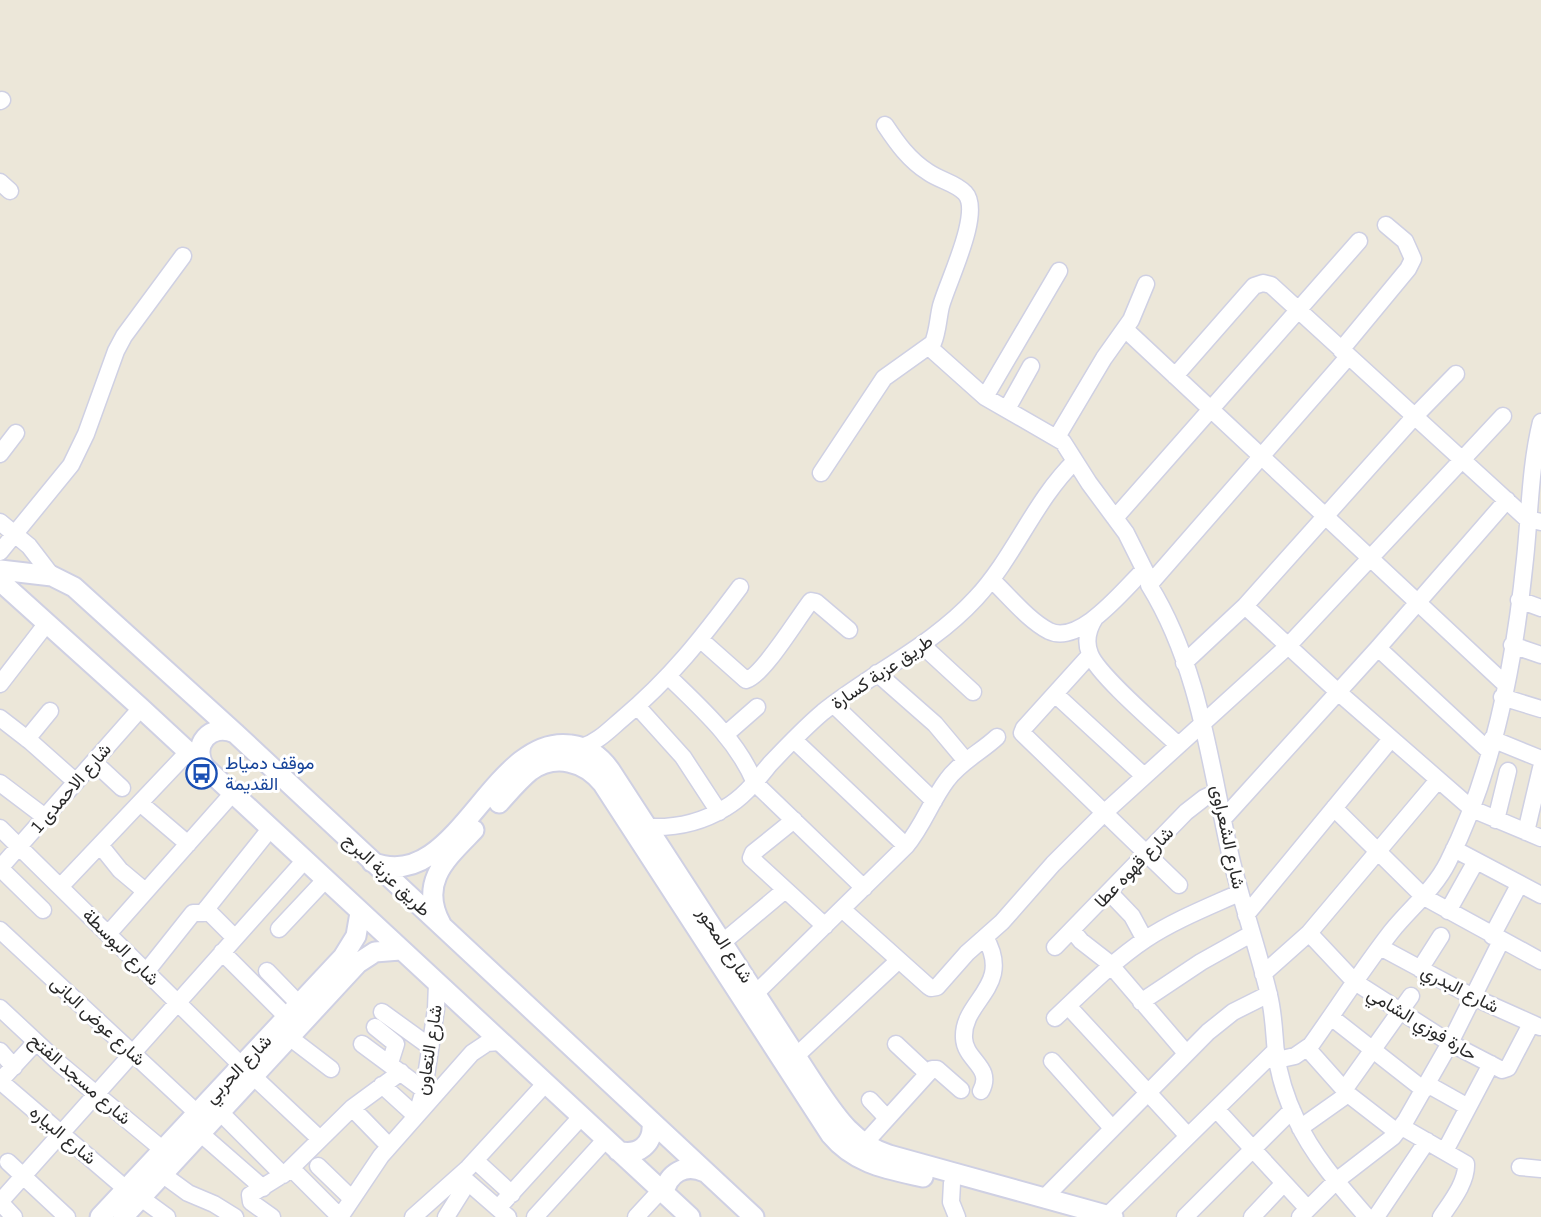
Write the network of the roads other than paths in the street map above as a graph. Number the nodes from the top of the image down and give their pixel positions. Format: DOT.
graph roads {
  1 [pos="885,125"];
  2 [pos="1386,225"];
  3 [pos="1359,241"];
  4 [pos="183,256"];
  5 [pos="1059,271"];
  6 [pos="1146,284"];
  7 [pos="1298,311"];
  8 [pos="1126,330"];
  9 [pos="929,347"];
  10 [pos="1345,354"];
  11 [pos="1031,366"];
  12 [pos="1455,374"];
  13 [pos="1175,376"];
  14 [pos="985,397"];
  15 [pos="1211,409"];
  16 [pos="1007,410"];
  17 [pos="1415,416"];
  18 [pos="1503,416"];
  19 [pos="1541,422"];
  20 [pos="16,433"];
  21 [pos="1057,437"];
  22 [pos="1538,446"];
  23 [pos="0,454"];
  24 [pos="1261,457"];
  25 [pos="1461,459"];
  26 [pos="1075,461"];
  27 [pos="821,473"];
  28 [pos="1536,476"];
  29 [pos="1507,500"];
  30 [pos="1324,516"];
  31 [pos="1115,518"];
  32 [pos="1534,520"];
  33 [pos="0,522"];
  34 [pos="15,533"];
  35 [pos="1533,551"];
  36 [pos="0,552"];
  37 [pos="1371,558"];
  38 [pos="0,570"];
  39 [pos="52,576"];
  40 [pos="1147,577"];
  41 [pos="0,580"];
  42 [pos="992,580"];
  43 [pos="740,587"];
  44 [pos="1519,600"];
  45 [pos="1417,602"];
  46 [pos="1245,606"];
  47 [pos="1541,608"];
  48 [pos="1095,617"];
  49 [pos="47,623"];
  50 [pos="849,630"];
  51 [pos="701,640"];
  52 [pos="922,645"];
  53 [pos="1512,645"];
  54 [pos="1288,646"];
  55 [pos="1378,648"];
  56 [pos="1090,655"];
  57 [pos="1541,655"];
  58 [pos="1184,663"];
  59 [pos="5,667"];
  60 [pos="877,673"];
  61 [pos="669,677"];
  62 [pos="0,684"];
  63 [pos="1504,690"];
  64 [pos="973,692"];
  65 [pos="1338,692"];
  66 [pos="1055,694"];
  67 [pos="834,704"];
  68 [pos="637,706"];
  69 [pos="757,707"];
  70 [pos="141,708"];
  71 [pos="1541,709"];
  72 [pos="50,711"];
  73 [pos="0,718"];
  74 [pos="1204,724"];
  75 [pos="235,733"];
  76 [pos="725,734"];
  77 [pos="997,737"];
  78 [pos="27,739"];
  79 [pos="1391,739"];
  80 [pos="794,740"];
  81 [pos="1178,745"];
  82 [pos="1491,745"];
  83 [pos="582,747"];
  84 [pos="188,752"];
  85 [pos="1541,759"];
  86 [pos="966,761"];
  87 [pos="93,762"];
  88 [pos="205,768"];
  89 [pos="1541,768"];
  90 [pos="1508,771"];
  91 [pos="1143,775"];
  92 [pos="1438,780"];
  93 [pos="76,782"];
  94 [pos="0,783"];
  95 [pos="755,783"];
  96 [pos="122,788"];
  97 [pos="1217,793"];
  98 [pos="232,794"];
  99 [pos="934,801"];
  100 [pos="140,803"];
  101 [pos="1334,808"];
  102 [pos="1472,809"];
  103 [pos="719,812"];
  104 [pos="1104,813"];
  105 [pos="45,817"];
  106 [pos="1223,819"];
  107 [pos="794,820"];
  108 [pos="1496,820"];
  109 [pos="649,827"];
  110 [pos="0,828"];
  111 [pos="270,829"];
  112 [pos="1534,835"];
  113 [pos="188,844"];
  114 [pos="100,845"];
  115 [pos="20,846"];
  116 [pos="906,846"];
  117 [pos="1454,849"];
  118 [pos="1378,853"];
  119 [pos="1146,854"];
  120 [pos="438,859"];
  121 [pos="304,861"];
  122 [pos="1476,861"];
  123 [pos="372,862"];
  124 [pos="0,868"];
  125 [pos="325,880"];
  126 [pos="1519,885"];
  127 [pos="1179,886"];
  128 [pos="60,887"];
  129 [pos="864,888"];
  130 [pos="785,890"];
  131 [pos="145,891"];
  132 [pos="1109,892"];
  133 [pos="1239,893"];
  134 [pos="1541,895"];
  135 [pos="1424,897"];
  136 [pos="206,909"];
  137 [pos="842,909"];
  138 [pos="43,910"];
  139 [pos="1448,911"];
  140 [pos="360,912"];
  141 [pos="1246,915"];
  142 [pos="825,926"];
  143 [pos="444,928"];
  144 [pos="279,929"];
  145 [pos="0,930"];
  146 [pos="1072,930"];
  147 [pos="1310,933"];
  148 [pos="108,934"];
  149 [pos="1251,934"];
  150 [pos="1441,936"];
  151 [pos="235,937"];
  152 [pos="985,937"];
  153 [pos="1497,938"];
  154 [pos="1145,940"];
  155 [pos="723,942"];
  156 [pos="1055,947"];
  157 [pos="1380,947"];
  158 [pos="400,950"];
  159 [pos="222,952"];
  160 [pos="899,960"];
  161 [pos="1541,961"];
  162 [pos="1111,966"];
  163 [pos="1420,969"];
  164 [pos="267,971"];
  165 [pos="146,972"];
  166 [pos="1263,974"];
  167 [pos="1355,982"];
  168 [pos="436,984"];
  169 [pos="756,993"];
  170 [pos="1269,994"];
  171 [pos="1411,996"];
  172 [pos="1473,997"];
  173 [pos="177,1002"];
  174 [pos="1142,1002"];
  175 [pos="1068,1006"];
  176 [pos="0,1008"];
  177 [pos="1400,1012"];
  178 [pos="1331,1017"];
  179 [pos="1055,1018"];
  180 [pos="288,1021"];
  181 [pos="1536,1026"];
  182 [pos="36,1042"];
  183 [pos="500,1042"];
  184 [pos="1450,1043"];
  185 [pos="362,1044"];
  186 [pos="896,1044"];
  187 [pos="429,1046"];
  188 [pos="1307,1048"];
  189 [pos="1373,1050"];
  190 [pos="0,1051"];
  191 [pos="133,1053"];
  192 [pos="1186,1053"];
  193 [pos="1276,1055"];
  194 [pos="796,1056"];
  195 [pos="1052,1061"];
  196 [pos="1491,1064"];
  197 [pos="14,1067"];
  198 [pos="395,1068"];
  199 [pos="331,1069"];
  200 [pos="247,1071"];
  201 [pos="927,1073"];
  202 [pos="0,1081"];
  203 [pos="545,1084"];
  204 [pos="382,1085"];
  205 [pos="1425,1087"];
  206 [pos="808,1088"];
  207 [pos="424,1090"];
  208 [pos="961,1090"];
  209 [pos="981,1091"];
  210 [pos="1148,1092"];
  211 [pos="1346,1092"];
  212 [pos="97,1094"];
  213 [pos="870,1100"];
  214 [pos="1468,1107"];
  215 [pos="352,1108"];
  216 [pos="1216,1109"];
  217 [pos="1292,1110"];
  218 [pos="196,1112"];
  219 [pos="220,1112"];
  220 [pos="416,1116"];
  221 [pos="581,1117"];
  222 [pos="887,1118"];
  223 [pos="652,1123"];
  224 [pos="1112,1128"];
  225 [pos="1300,1128"];
  226 [pos="1399,1130"];
  227 [pos="60,1132"];
  228 [pos="200,1133"];
  229 [pos="1188,1136"];
  230 [pos="320,1139"];
  231 [pos="1426,1141"];
  232 [pos="864,1144"];
  233 [pos="612,1145"];
  234 [pos="389,1146"];
  235 [pos="162,1149"];
  236 [pos="1252,1149"];
  237 [pos="1445,1151"];
  238 [pos="476,1161"];
  239 [pos="8,1162"];
  240 [pos="318,1166"];
  241 [pos="1520,1167"];
  242 [pos="1541,1169"];
  243 [pos="287,1171"];
  244 [pos="705,1172"];
  245 [pos="162,1174"];
  246 [pos="23,1176"];
  247 [pos="464,1179"];
  248 [pos="1336,1181"];
  249 [pos="952,1183"];
  250 [pos="1284,1183"];
  251 [pos="263,1188"];
  252 [pos="662,1192"];
  253 [pos="133,1193"];
  254 [pos="512,1194"];
  255 [pos="351,1198"];
  256 [pos="1044,1198"];
  257 [pos="0,1202"];
  258 [pos="1307,1210"];
  259 [pos="503,1213"];
  260 [pos="543,1214"];
  261 [pos="267,1216"];
  262 [pos="688,1216"];
  263 [pos="1111,1216"];
  264 [pos="1366,1216"];
  265 [pos="14,1217"];
  266 [pos="67,1217"];
  267 [pos="100,1217"];
  268 [pos="123,1217"];
  269 [pos="167,1217"];
  270 [pos="235,1217"];
  271 [pos="340,1217"];
  272 [pos="413,1217"];
  273 [pos="446,1217"];
  274 [pos="636,1217"];
  275 [pos="754,1217"];
  276 [pos="957,1217"];
  277 [pos="1073,1217"];
  278 [pos="1185,1217"];
  279 [pos="1252,1217"];
  280 [pos="1324,1217"];
  281 [pos="1441,1217"];
  1 -- 9 [label="street"];
  2 -- 10 [label="street"];
  3 -- 7 [label="street"];
  4 -- 34 [label="street"];
  5 -- 14 [label="street"];
  6 -- 8 [label="street"];
  7 -- 10 [label="street"];
  7 -- 13 [label="street"];
  7 -- 15 [label="street"];
  8 -- 13 [label="street"];
  8 -- 21 [label="street"];
  9 -- 14 [label="street"];
  9 -- 27 [label="street"];
  10 -- 17 [label="street"];
  10 -- 24 [label="street"];
  11 -- 16 [label="street"];
  12 -- 17 [label="street"];
  13 -- 15 [label="street"];
  14 -- 16 [label="street"];
  15 -- 24 [label="street"];
  15 -- 31 [label="street"];
  16 -- 21 [label="street"];
  17 -- 25 [label="street"];
  17 -- 30 [label="street"];
  18 -- 25 [label="street"];
  19 -- 22 [label="street"];
  20 -- 23 [label="street"];
  21 -- 26 [label="street, شارع الشعراوى"];
  22 -- 28 [label="street"];
  24 -- 30 [label="street"];
  24 -- 40 [label="street"];
  25 -- 29 [label="street"];
  25 -- 37 [label="street"];
  26 -- 31 [label="street, شارع الشعراوى"];
  26 -- 42 [label="street, طريق عزبة كسارة"];
  28 -- 32 [label="street"];
  29 -- 32 [label="street"];
  29 -- 45 [label="street"];
  30 -- 37 [label="street"];
  30 -- 46 [label="street"];
  31 -- 40 [label="street, شارع الشعراوى"];
  32 -- 35 [label="street"];
  33 -- 34 [label="street"];
  34 -- 36 [label="street"];
  34 -- 39 [label="street"];
  35 -- 44 [label="street"];
  37 -- 45 [label="street"];
  37 -- 54 [label="street"];
  38 -- 39 [label="street, طريق عزبة البرج"];
  39 -- 75 [label="street, طريق عزبة البرج"];
  40 -- 48 [label="street"];
  40 -- 58 [label="street, شارع الشعراوى"];
  41 -- 49 [label="street"];
  42 -- 48 [label="street"];
  42 -- 52 [label="street, طريق عزبة كسارة"];
  43 -- 51 [label="street"];
  44 -- 47 [label="street"];
  44 -- 53 [label="street"];
  45 -- 55 [label="street"];
  45 -- 63 [label="street"];
  46 -- 54 [label="street"];
  46 -- 58 [label="street"];
  48 -- 56 [label="street"];
  49 -- 59 [label="street"];
  49 -- 70 [label="street"];
  50 -- 51 [label="street"];
  51 -- 61 [label="street"];
  52 -- 60 [label="street, طريق عزبة كسارة"];
  52 -- 64 [label="street"];
  53 -- 57 [label="street"];
  53 -- 63 [label="street"];
  54 -- 65 [label="street"];
  54 -- 74 [label="street"];
  55 -- 65 [label="street"];
  55 -- 82 [label="street"];
  56 -- 66 [label="street"];
  56 -- 81 [label="street"];
  58 -- 74 [label="street, شارع الشعراوى"];
  59 -- 62 [label="street"];
  60 -- 67 [label="street, طريق عزبة كسارة"];
  60 -- 86 [label="street"];
  61 -- 68 [label="street"];
  61 -- 76 [label="street"];
  63 -- 71 [label="street"];
  63 -- 82 [label="street"];
  65 -- 79 [label="street"];
  65 -- 106 [label="street"];
  66 -- 91 [label="street"];
  66 -- 104 [label="street"];
  67 -- 80 [label="street, طريق عزبة كسارة"];
  67 -- 99 [label="street"];
  68 -- 83 [label="street"];
  68 -- 103 [label="street"];
  69 -- 76 [label="street"];
  70 -- 84 [label="street"];
  70 -- 87 [label="street, شارع الاحمدى 1"];
  72 -- 78 [label="street"];
  73 -- 78 [label="street"];
  74 -- 81 [label="street"];
  74 -- 97 [label="street, شارع الشعراوى"];
  75 -- 88 [label="street"];
  75 -- 123 [label="street, طريق عزبة البرج"];
  76 -- 95 [label="street"];
  77 -- 86 [label="street"];
  78 -- 93 [label="street"];
  79 -- 92 [label="street"];
  79 -- 101 [label="street"];
  80 -- 95 [label="street, طريق عزبة كسارة"];
  80 -- 116 [label="street"];
  81 -- 91 [label="street"];
  82 -- 85 [label="street"];
  82 -- 102 [label="street"];
  83 -- 109 [label="street, شارع المحور"];
  83 -- 120 [label="street, شارع المحور"];
  84 -- 88 [label="street"];
  84 -- 100 [label="street"];
  86 -- 99 [label="street"];
  87 -- 93 [label="street, شارع الاحمدى 1"];
  87 -- 96 [label="street"];
  88 -- 98 [label="street"];
  89 -- 112 [label="street"];
  90 -- 108 [label="street"];
  91 -- 104 [label="street"];
  92 -- 102 [label="street"];
  92 -- 118 [label="street"];
  93 -- 105 [label="street, شارع الاحمدى 1"];
  94 -- 105 [label="street"];
  95 -- 103 [label="street, طريق عزبة كسارة"];
  95 -- 107 [label="street"];
  97 -- 106 [label="street, شارع الشعراوى"];
  97 -- 119 [label="street, شارع قهوه عطا"];
  98 -- 111 [label="street"];
  98 -- 113 [label="street"];
  99 -- 116 [label="street"];
  100 -- 113 [label="street"];
  100 -- 114 [label="street"];
  101 -- 118 [label="street"];
  101 -- 141 [label="street"];
  102 -- 108 [label="street"];
  102 -- 117 [label="street"];
  103 -- 109 [label="street, طريق عزبة كسارة"];
  104 -- 119 [label="street"];
  104 -- 152 [label="street"];
  105 -- 115 [label="street, شارع الاحمدى 1"];
  106 -- 133 [label="street, شارع الشعراوى"];
  107 -- 129 [label="street"];
  107 -- 130 [label="street"];
  108 -- 112 [label="street"];
  109 -- 155 [label="street, شارع المحور"];
  110 -- 115 [label="street, شارع البوسطة"];
  111 -- 121 [label="street"];
  111 -- 136 [label="street"];
  113 -- 131 [label="street"];
  114 -- 128 [label="street"];
  114 -- 131 [label="street"];
  115 -- 124 [label="street, شارع الاحمدى 1"];
  115 -- 128 [label="street, شارع البوسطة"];
  116 -- 129 [label="street"];
  117 -- 122 [label="street"];
  117 -- 135 [label="street"];
  118 -- 135 [label="street"];
  118 -- 147 [label="street"];
  119 -- 127 [label="street"];
  119 -- 132 [label="street, شارع قهوه عطا"];
  120 -- 123 [label="street, شارع المحور"];
  120 -- 143 [label="street, شارع المحور"];
  120 -- 206 [label="street, شارع المحور"];
  121 -- 125 [label="street"];
  121 -- 151 [label="street"];
  122 -- 126 [label="street"];
  122 -- 139 [label="street"];
  123 -- 143 [label="street, طريق عزبة البرج"];
  124 -- 138 [label="street"];
  125 -- 140 [label="street"];
  125 -- 144 [label="street"];
  126 -- 134 [label="street"];
  126 -- 153 [label="street"];
  128 -- 148 [label="street, شارع البوسطة"];
  129 -- 137 [label="street"];
  130 -- 142 [label="street"];
  130 -- 155 [label="street"];
  131 -- 148 [label="street"];
  132 -- 146 [label="street, شارع قهوه عطا"];
  132 -- 154 [label="street"];
  133 -- 141 [label="street, شارع الشعراوى"];
  133 -- 154 [label="street"];
  135 -- 139 [label="street"];
  135 -- 157 [label="street"];
  136 -- 151 [label="street"];
  136 -- 165 [label="street"];
  137 -- 142 [label="street"];
  137 -- 160 [label="street"];
  139 -- 153 [label="street"];
  140 -- 158 [label="street"];
  140 -- 180 [label="street, شارع الحربي"];
  141 -- 149 [label="street, شارع الشعراوى"];
  142 -- 169 [label="street"];
  143 -- 223 [label="street, طريق عزبة البرج"];
  145 -- 191 [label="street, شارع عوض البانى"];
  146 -- 156 [label="street, شارع قهوه عطا"];
  146 -- 162 [label="street"];
  147 -- 166 [label="street"];
  147 -- 167 [label="street, حارة فوزي الشامي"];
  148 -- 165 [label="street, شارع البوسطة"];
  149 -- 166 [label="street, شارع الشعراوى"];
  149 -- 174 [label="street"];
  150 -- 163 [label="street"];
  151 -- 159 [label="street"];
  152 -- 160 [label="street"];
  152 -- 209 [label="street"];
  153 -- 161 [label="street"];
  153 -- 172 [label="street"];
  154 -- 162 [label="street"];
  155 -- 169 [label="street, شارع المحور"];
  157 -- 163 [label="street, شارع البدري"];
  157 -- 167 [label="street"];
  158 -- 168 [label="street"];
  158 -- 180 [label="street, شارع الحربي"];
  159 -- 173 [label="street"];
  159 -- 180 [label="street"];
  160 -- 194 [label="street"];
  162 -- 174 [label="street"];
  162 -- 175 [label="street"];
  163 -- 172 [label="street, شارع البدري"];
  164 -- 180 [label="street"];
  165 -- 173 [label="street, شارع البوسطة"];
  166 -- 170 [label="street, شارع الشعراوى"];
  167 -- 177 [label="street, حارة فوزي الشامي"];
  167 -- 178 [label="street"];
  168 -- 183 [label="street"];
  168 -- 187 [label="street, شارع التعاون"];
  169 -- 194 [label="street, شارع المحور"];
  170 -- 192 [label="street"];
  170 -- 193 [label="street, شارع الشعراوى"];
  171 -- 177 [label="street"];
  172 -- 181 [label="street, شارع البدري"];
  172 -- 184 [label="street"];
  173 -- 191 [label="street"];
  173 -- 200 [label="street, شارع البوسطة"];
  174 -- 192 [label="street"];
  175 -- 179 [label="street"];
  175 -- 210 [label="street"];
  176 -- 182 [label="street, شارع مسجد الفتح"];
  177 -- 184 [label="street, حارة فوزي الشامي"];
  177 -- 189 [label="street"];
  178 -- 188 [label="street"];
  178 -- 189 [label="street"];
  180 -- 199 [label="street"];
  180 -- 200 [label="street, شارع الحربي"];
  181 -- 196 [label="street"];
  182 -- 197 [label="street"];
  182 -- 212 [label="street, شارع مسجد الفتح"];
  183 -- 203 [label="street"];
  183 -- 220 [label="street, شارع التعاون"];
  184 -- 196 [label="street, حارة فوزي الشامي"];
  184 -- 205 [label="street"];
  185 -- 198 [label="street"];
  186 -- 201 [label="street"];
  187 -- 198 [label="street"];
  187 -- 207 [label="street, شارع التعاون"];
  188 -- 193 [label="street"];
  188 -- 211 [label="street"];
  189 -- 205 [label="street"];
  189 -- 211 [label="street"];
  190 -- 197 [label="street"];
  191 -- 212 [label="street"];
  191 -- 218 [label="street, شارع عوض البانى"];
  192 -- 210 [label="street"];
  193 -- 216 [label="street"];
  193 -- 217 [label="street, شارع الشعراوى"];
  194 -- 206 [label="street, شارع المحور"];
  195 -- 224 [label="street"];
  196 -- 214 [label="street"];
  197 -- 202 [label="street"];
  198 -- 204 [label="street"];
  198 -- 207 [label="street"];
  200 -- 218 [label="street, شارع الحربي"];
  200 -- 219 [label="street, شارع الحربي"];
  200 -- 230 [label="street, شارع البوسطة"];
  201 -- 208 [label="street"];
  201 -- 222 [label="street"];
  202 -- 227 [label="street, شارع البياره"];
  203 -- 221 [label="street"];
  203 -- 238 [label="street"];
  204 -- 215 [label="street"];
  204 -- 220 [label="street"];
  205 -- 214 [label="street"];
  205 -- 226 [label="street"];
  206 -- 232 [label="street, شارع المحور"];
  206 -- 249 [label="street, شارع المحور"];
  207 -- 220 [label="street, شارع التعاون"];
  210 -- 224 [label="street"];
  210 -- 229 [label="street"];
  211 -- 225 [label="street"];
  211 -- 226 [label="street"];
  212 -- 227 [label="street"];
  212 -- 235 [label="street, شارع مسجد الفتح"];
  213 -- 222 [label="street"];
  214 -- 237 [label="street"];
  215 -- 230 [label="street"];
  215 -- 234 [label="street"];
  216 -- 229 [label="street"];
  216 -- 236 [label="street"];
  217 -- 225 [label="street, شارع الشعراوى"];
  217 -- 236 [label="street"];
  218 -- 235 [label="street, شارع الحربي"];
  219 -- 228 [label="street, شارع الحربي"];
  219 -- 243 [label="street"];
  220 -- 234 [label="street, شارع التعاون"];
  221 -- 233 [label="street"];
  221 -- 254 [label="street"];
  222 -- 232 [label="street"];
  223 -- 233 [label="street"];
  223 -- 244 [label="street, طريق عزبة البرج"];
  224 -- 256 [label="street"];
  225 -- 248 [label="street, شارع الشعراوى"];
  226 -- 231 [label="street"];
  226 -- 248 [label="street"];
  227 -- 246 [label="street"];
  227 -- 253 [label="street, شارع البياره"];
  228 -- 245 [label="street, شارع الحربي"];
  228 -- 251 [label="street"];
  229 -- 263 [label="street"];
  230 -- 243 [label="street"];
  231 -- 237 [label="street"];
  231 -- 264 [label="street"];
  232 -- 256 [label="street, شارع المحور"];
  233 -- 252 [label="street"];
  233 -- 260 [label="street"];
  234 -- 255 [label="street, شارع التعاون"];
  235 -- 253 [label="street, شارع الحربي"];
  236 -- 250 [label="street"];
  236 -- 278 [label="street"];
  237 -- 281 [label="street"];
  238 -- 247 [label="street"];
  238 -- 254 [label="street"];
  239 -- 246 [label="street"];
  240 -- 255 [label="street"];
  241 -- 242 [label="street"];
  243 -- 251 [label="street"];
  243 -- 271 [label="street"];
  244 -- 252 [label="street"];
  244 -- 275 [label="street, طريق عزبة البرج"];
  245 -- 253 [label="street, شارع الحربي"];
  245 -- 270 [label="street"];
  246 -- 257 [label="street"];
  246 -- 266 [label="street"];
  247 -- 259 [label="street"];
  247 -- 272 [label="street"];
  247 -- 273 [label="street"];
  248 -- 258 [label="street"];
  248 -- 264 [label="street, شارع الشعراوى"];
  249 -- 276 [label="street"];
  249 -- 277 [label="street, شارع المحور"];
  250 -- 258 [label="street"];
  250 -- 279 [label="street"];
  251 -- 261 [label="street"];
  252 -- 262 [label="street"];
  252 -- 274 [label="street"];
  253 -- 267 [label="street, شارع الحربي"];
  253 -- 268 [label="street, شارع الحربي"];
  253 -- 269 [label="street, شارع البياره"];
  254 -- 259 [label="street"];
  255 -- 271 [label="street, شارع التعاون"];
  256 -- 263 [label="street, شارع المحور"];
  257 -- 265 [label="street"];
  258 -- 280 [label="street"];
}
